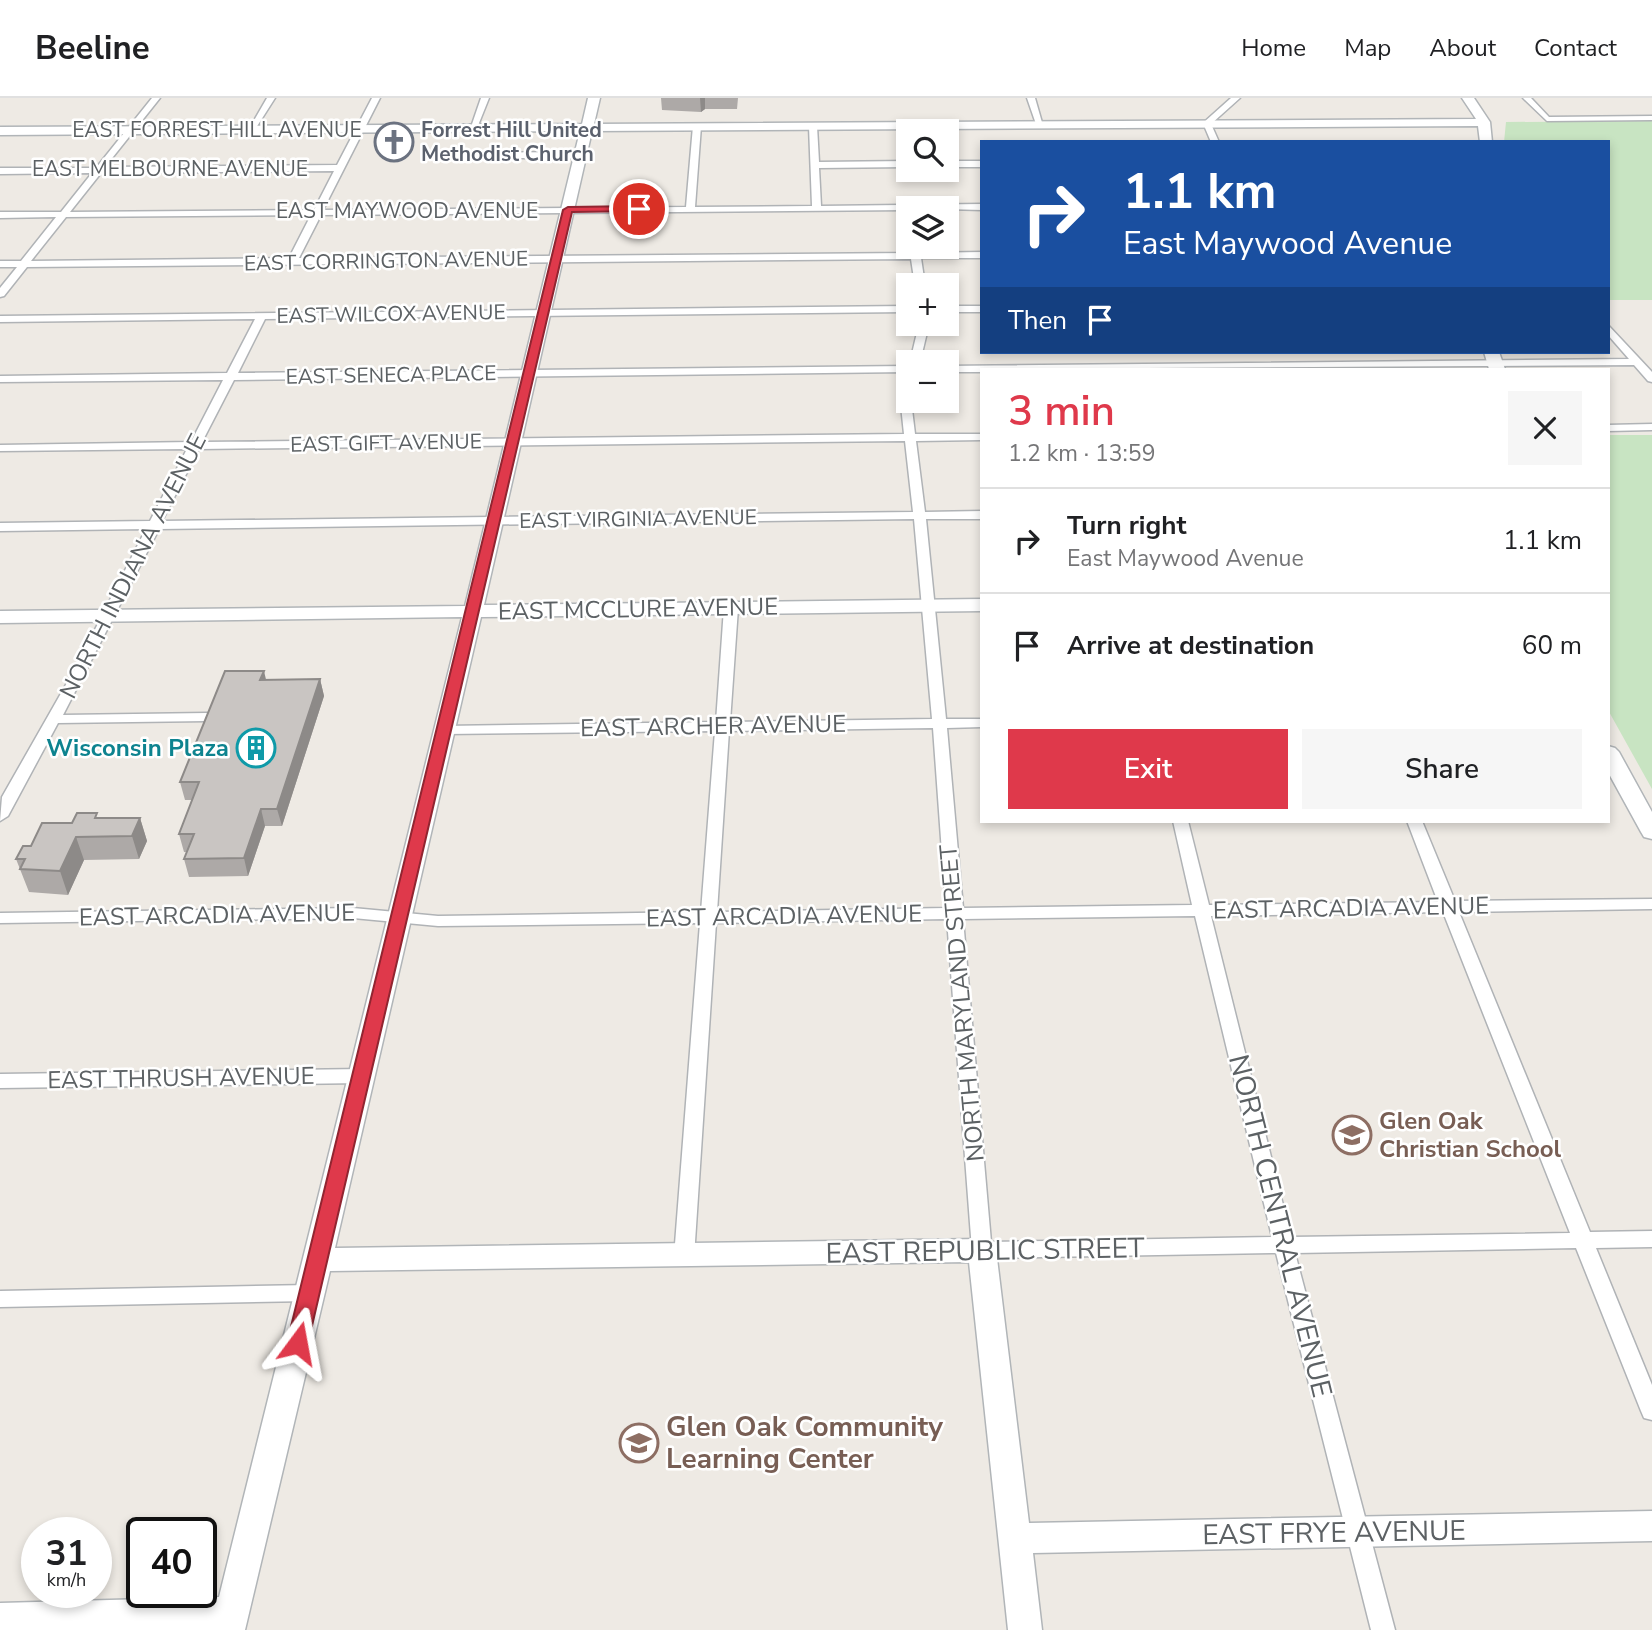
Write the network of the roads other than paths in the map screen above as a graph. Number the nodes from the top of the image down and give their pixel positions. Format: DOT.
graph roads {
  1 [pos="156,98"];
  2 [pos="271,98"];
  3 [pos="376,98"];
  4 [pos="485,98"];
  5 [pos="594,98"];
  6 [pos="1031,98"];
  7 [pos="1236,98"];
  8 [pos="1468,98"];
  9 [pos="1527,98"];
  10 [pos="1652,118"];
  11 [pos="1484,122"];
  12 [pos="1207,123"];
  13 [pos="1040,124"];
  14 [pos="813,125"];
  15 [pos="697,126"];
  16 [pos="587,127"];
  17 [pos="473,128"];
  18 [pos="251,129"];
  19 [pos="360,129"];
  20 [pos="132,130"];
  21 [pos="0,131"];
  22 [pos="1213,140"];
  23 [pos="1486,140"];
  24 [pos="580,155"];
  25 [pos="450,156"];
  26 [pos="896,164"];
  27 [pos="959,164"];
  28 [pos="980,164"];
  29 [pos="815,165"];
  30 [pos="340,168"];
  31 [pos="100,170"];
  32 [pos="0,171"];
  33 [pos="980,207"];
  34 [pos="817,208"];
  35 [pos="959,208"];
  36 [pos="690,209"];
  37 [pos="896,209"];
  38 [pos="568,210"];
  39 [pos="316,212"];
  40 [pos="64,214"];
  41 [pos="0,215"];
  42 [pos="896,251"];
  43 [pos="959,254"];
  44 [pos="980,255"];
  45 [pos="556,259"];
  46 [pos="292,262"];
  47 [pos="0,264"];
  48 [pos="23,264"];
  49 [pos="0,294"];
  50 [pos="896,309"];
  51 [pos="959,309"];
  52 [pos="980,309"];
  53 [pos="544,312"];
  54 [pos="262,316"];
  55 [pos="0,319"];
  56 [pos="1610,330"];
  57 [pos="1495,362"];
  58 [pos="1638,362"];
  59 [pos="1228,368"];
  60 [pos="896,369"];
  61 [pos="959,369"];
  62 [pos="980,369"];
  63 [pos="529,373"];
  64 [pos="230,377"];
  65 [pos="0,379"];
  66 [pos="1652,379"];
  67 [pos="907,413"];
  68 [pos="1652,427"];
  69 [pos="1610,428"];
  70 [pos="980,437"];
  71 [pos="910,438"];
  72 [pos="513,442"];
  73 [pos="195,445"];
  74 [pos="0,448"];
  75 [pos="980,515"];
  76 [pos="919,516"];
  77 [pos="493,521"];
  78 [pos="152,525"];
  79 [pos="0,527"];
  80 [pos="930,605"];
  81 [pos="980,605"];
  82 [pos="731,608"];
  83 [pos="473,611"];
  84 [pos="107,616"];
  85 [pos="0,617"];
  86 [pos="207,717"];
  87 [pos="53,719"];
  88 [pos="939,723"];
  89 [pos="980,723"];
  90 [pos="722,726"];
  91 [pos="445,730"];
  92 [pos="1610,756"];
  93 [pos="8,782"];
  94 [pos="0,816"];
  95 [pos="1180,823"];
  96 [pos="1415,823"];
  97 [pos="1652,832"];
  98 [pos="1652,904"];
  99 [pos="1447,906"];
  100 [pos="1200,910"];
  101 [pos="955,913"];
  102 [pos="707,917"];
  103 [pos="0,918"];
  104 [pos="401,918"];
  105 [pos="363,1076"];
  106 [pos="0,1081"];
  107 [pos="1652,1239"];
  108 [pos="1581,1240"];
  109 [pos="1284,1247"];
  110 [pos="982,1251"];
  111 [pos="684,1257"];
  112 [pos="318,1261"];
  113 [pos="309,1293"];
  114 [pos="0,1299"];
  115 [pos="1652,1411"];
  116 [pos="1652,1526"];
  117 [pos="1359,1532"];
  118 [pos="1016,1538"];
  119 [pos="0,1619"];
  120 [pos="230,1622"];
  121 [pos="1025,1630"];
  122 [pos="1384,1630"];
  1 -- 20 [label="street"];
  2 -- 18 [label="street"];
  3 -- 19 [label="street"];
  4 -- 17 [label="street"];
  5 -- 16 [label="street"];
  6 -- 13 [label="street"];
  7 -- 12 [label="street"];
  8 -- 11 [label="street"];
  9 -- 10 [label="street"];
  11 -- 12 [label="street, EAST FORREST HILL AVENUE"];
  11 -- 23 [label="street"];
  12 -- 13 [label="street, EAST FORREST HILL AVENUE"];
  12 -- 22 [label="street"];
  13 -- 14 [label="street, EAST FORREST HILL AVENUE"];
  14 -- 15 [label="street, EAST FORREST HILL AVENUE"];
  14 -- 29 [label="street"];
  15 -- 16 [label="street, EAST FORREST HILL AVENUE"];
  15 -- 36 [label="street"];
  16 -- 17 [label="street, EAST FORREST HILL AVENUE"];
  16 -- 24 [label="street"];
  17 -- 19 [label="street, EAST FORREST HILL AVENUE"];
  18 -- 19 [label="street, EAST FORREST HILL AVENUE"];
  18 -- 20 [label="street, EAST FORREST HILL AVENUE"];
  19 -- 30 [label="street"];
  20 -- 21 [label="street, EAST FORREST HILL AVENUE"];
  20 -- 31 [label="street"];
  24 -- 25 [label="street"];
  24 -- 38 [label="street"];
  26 -- 29 [label="street"];
  27 -- 28 [label="street"];
  29 -- 34 [label="street"];
  30 -- 31 [label="street, EAST MELBOURNE AVENUE"];
  30 -- 39 [label="street"];
  31 -- 32 [label="street, EAST MELBOURNE AVENUE"];
  31 -- 40 [label="street"];
  33 -- 35 [label="street, EAST MAYWOOD AVENUE"];
  34 -- 36 [label="street, EAST MAYWOOD AVENUE"];
  34 -- 37 [label="street, EAST MAYWOOD AVENUE"];
  36 -- 38 [label="street, EAST MAYWOOD AVENUE"];
  38 -- 39 [label="street, EAST MAYWOOD AVENUE"];
  38 -- 45 [label="street"];
  39 -- 40 [label="street, EAST MAYWOOD AVENUE"];
  39 -- 46 [label="street"];
  40 -- 41 [label="street, EAST MAYWOOD AVENUE"];
  40 -- 48 [label="street"];
  42 -- 45 [label="street, EAST CORRINGTON AVENUE"];
  43 -- 44 [label="street, EAST CORRINGTON AVENUE"];
  45 -- 46 [label="street, EAST CORRINGTON AVENUE"];
  45 -- 53 [label="street"];
  46 -- 48 [label="street, EAST CORRINGTON AVENUE"];
  47 -- 48 [label="street, EAST CORRINGTON AVENUE"];
  48 -- 49 [label="street"];
  50 -- 53 [label="street, EAST WILCOX AVENUE"];
  51 -- 52 [label="street"];
  53 -- 54 [label="street, EAST WILCOX AVENUE"];
  53 -- 63 [label="street"];
  54 -- 55 [label="street, EAST WILCOX AVENUE"];
  54 -- 64 [label="street, NORTH INDIANA AVENUE"];
  56 -- 58 [label="street"];
  57 -- 58 [label="street"];
  57 -- 59 [label="street"];
  58 -- 66 [label="street"];
  60 -- 63 [label="street, EAST SENECA PLACE"];
  61 -- 62 [label="street"];
  63 -- 64 [label="street, EAST SENECA PLACE"];
  63 -- 72 [label="street"];
  64 -- 65 [label="street, EAST SENECA PLACE"];
  64 -- 73 [label="street, NORTH INDIANA AVENUE"];
  67 -- 71 [label="street, NORTH MARYLAND STREET"];
  68 -- 69 [label="street"];
  70 -- 71 [label="street, EAST GIFT AVENUE"];
  71 -- 72 [label="street, EAST GIFT AVENUE"];
  71 -- 76 [label="street, NORTH MARYLAND STREET"];
  72 -- 73 [label="street, EAST GIFT AVENUE"];
  72 -- 77 [label="street"];
  73 -- 74 [label="street, EAST GIFT AVENUE"];
  73 -- 78 [label="street, NORTH INDIANA AVENUE"];
  75 -- 76 [label="street, EAST VIRGINIA AVENUE"];
  76 -- 77 [label="street, EAST VIRGINIA AVENUE"];
  76 -- 80 [label="street, NORTH MARYLAND STREET"];
  77 -- 78 [label="street, EAST VIRGINIA AVENUE"];
  77 -- 83 [label="street"];
  78 -- 79 [label="street, EAST VIRGINIA AVENUE"];
  78 -- 84 [label="street, NORTH INDIANA AVENUE"];
  80 -- 81 [label="street, EAST MCCLURE AVENUE"];
  80 -- 82 [label="street, EAST MCCLURE AVENUE"];
  80 -- 88 [label="street, NORTH MARYLAND STREET"];
  82 -- 83 [label="street, EAST MCCLURE AVENUE"];
  82 -- 90 [label="street"];
  83 -- 84 [label="street, EAST MCCLURE AVENUE"];
  83 -- 91 [label="street"];
  84 -- 85 [label="street, EAST MCCLURE AVENUE"];
  84 -- 87 [label="street, NORTH INDIANA AVENUE"];
  86 -- 87 [label="street"];
  87 -- 93 [label="street, NORTH INDIANA AVENUE"];
  88 -- 89 [label="street, EAST ARCHER AVENUE"];
  88 -- 90 [label="street, EAST ARCHER AVENUE"];
  88 -- 101 [label="street, NORTH MARYLAND STREET"];
  90 -- 91 [label="street, EAST ARCHER AVENUE"];
  90 -- 102 [label="street"];
  91 -- 104 [label="street"];
  92 -- 97 [label="street"];
  93 -- 94 [label="street, NORTH INDIANA AVENUE"];
  95 -- 100 [label="street, NORTH CENTRAL AVENUE"];
  96 -- 99 [label="street"];
  98 -- 99 [label="street, EAST ARCADIA AVENUE"];
  99 -- 100 [label="street, EAST ARCADIA AVENUE"];
  99 -- 108 [label="street"];
  100 -- 101 [label="street, EAST ARCADIA AVENUE"];
  100 -- 109 [label="street, NORTH CENTRAL AVENUE"];
  101 -- 102 [label="street, EAST ARCADIA AVENUE"];
  101 -- 110 [label="street, NORTH MARYLAND STREET"];
  102 -- 104 [label="street, EAST ARCADIA AVENUE"];
  102 -- 111 [label="street"];
  103 -- 104 [label="street, EAST ARCADIA AVENUE"];
  104 -- 105 [label="street"];
  105 -- 106 [label="street, EAST THRUSH AVENUE"];
  105 -- 112 [label="street"];
  107 -- 108 [label="street, EAST REPUBLIC STREET"];
  108 -- 109 [label="street, EAST REPUBLIC STREET"];
  108 -- 115 [label="street"];
  109 -- 110 [label="street, EAST REPUBLIC STREET"];
  109 -- 117 [label="street, NORTH CENTRAL AVENUE"];
  110 -- 111 [label="street, EAST REPUBLIC STREET"];
  110 -- 118 [label="street, NORTH MARYLAND STREET"];
  111 -- 112 [label="street, EAST REPUBLIC STREET"];
  112 -- 113 [label="street"];
  113 -- 114 [label="street"];
  113 -- 120 [label="street"];
  116 -- 117 [label="street, EAST FRYE AVENUE"];
  117 -- 118 [label="street, EAST FRYE AVENUE"];
  117 -- 122 [label="street, NORTH CENTRAL AVENUE"];
  118 -- 121 [label="street, NORTH MARYLAND STREET"];
  119 -- 120 [label="street"];
}
